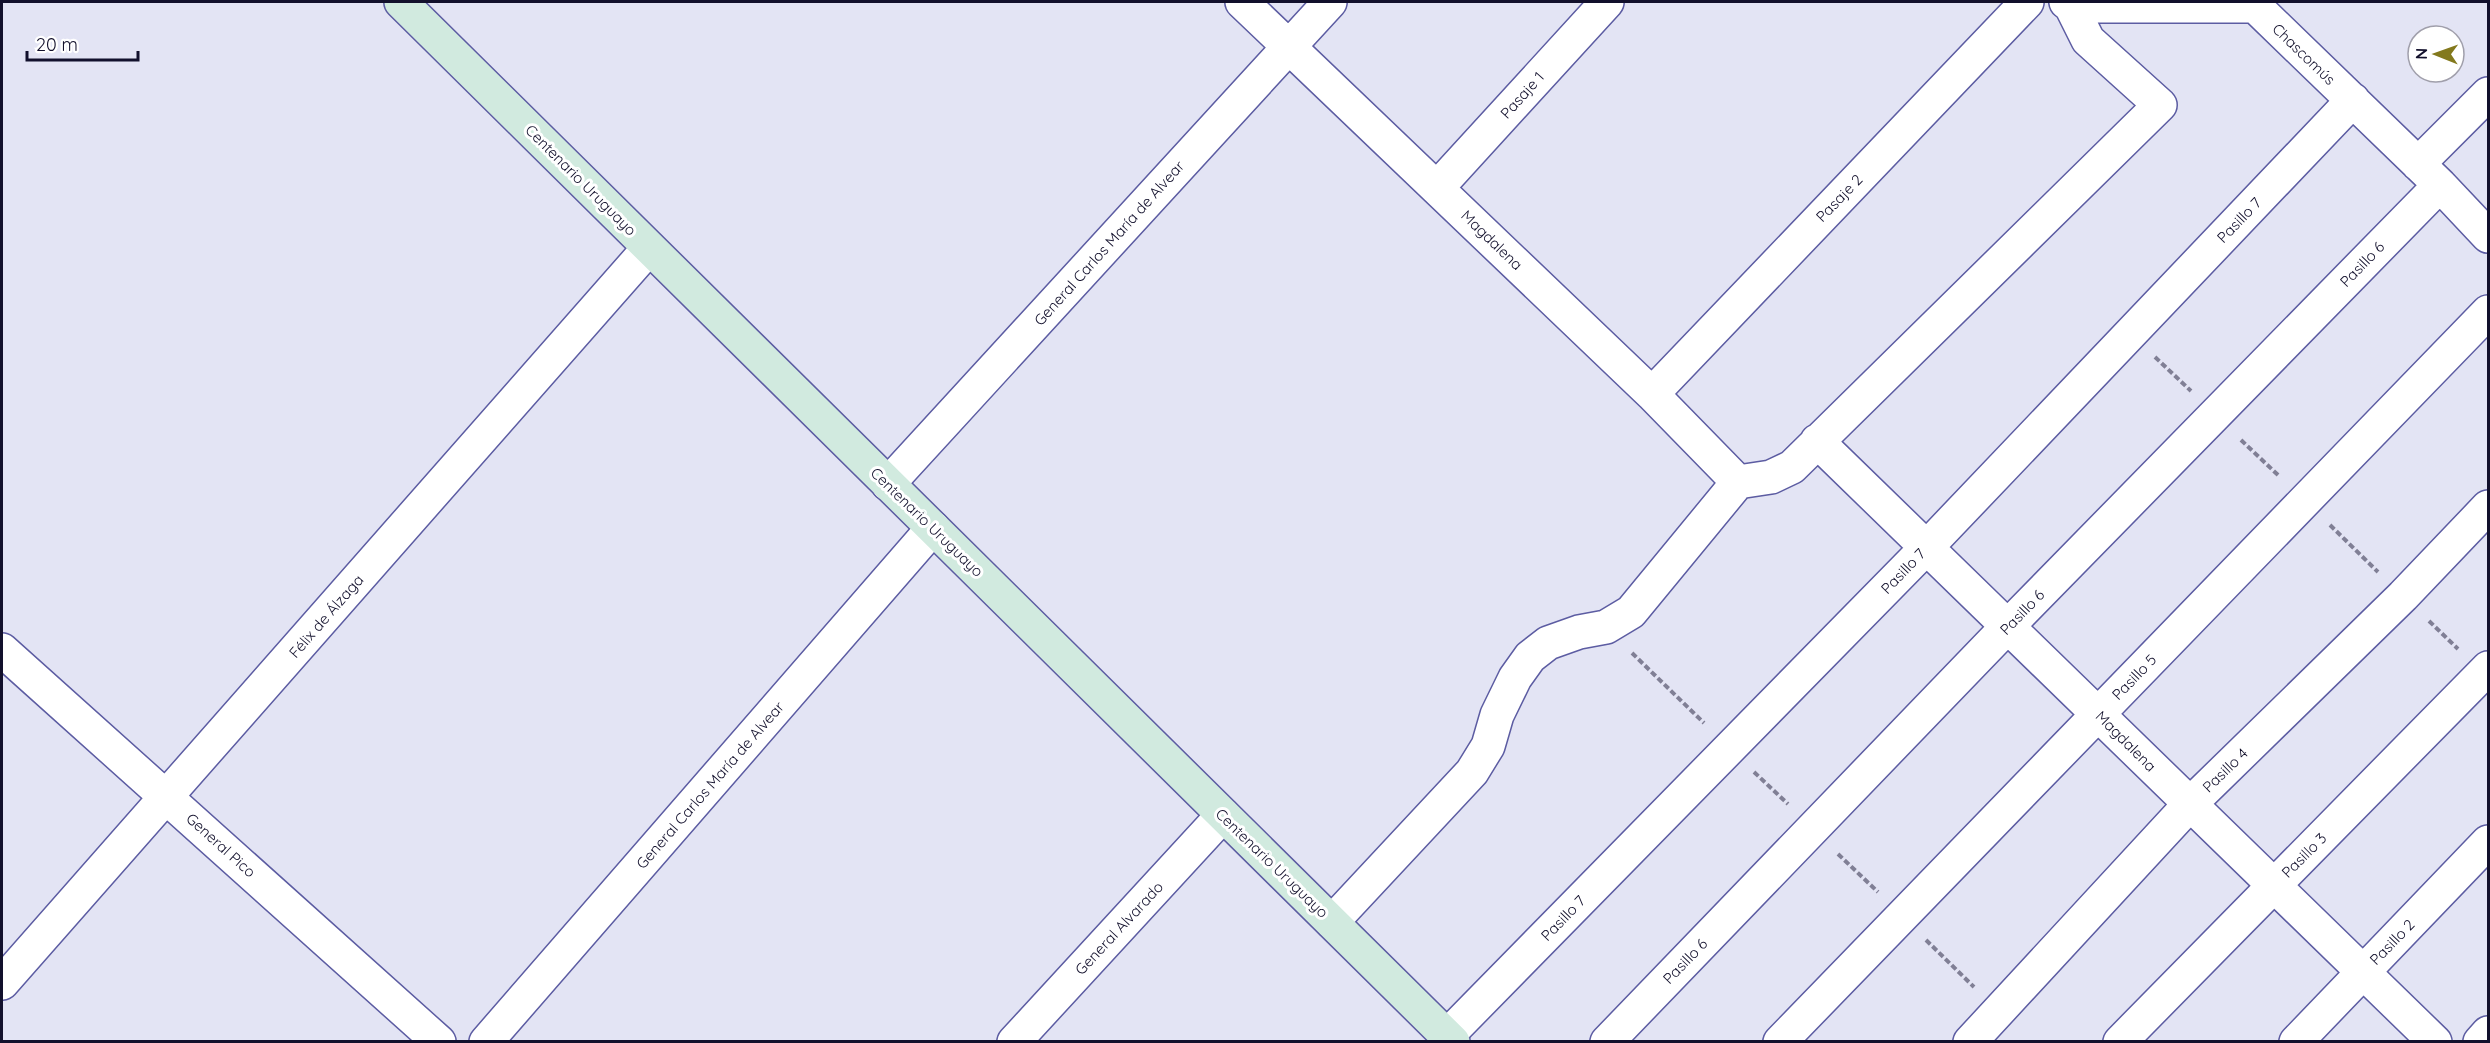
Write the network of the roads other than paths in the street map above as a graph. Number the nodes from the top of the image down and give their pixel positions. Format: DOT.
graph roads {
  1 [pos="1242,2"];
  2 [pos="1330,2"];
  3 [pos="1607,2"];
  4 [pos="2027,2"];
  5 [pos="2069,4"];
  6 [pos="2257,4"];
  7 [pos="414,6"];
  8 [pos="1289,46"];
  9 [pos="2488,94"];
  10 [pos="2353,100"];
  11 [pos="2429,174"];
  12 [pos="1437,188"];
  13 [pos="2488,236"];
  14 [pos="649,248"];
  15 [pos="2488,312"];
  16 [pos="1652,394"];
  17 [pos="1817,441"];
  18 [pos="1738,482"];
  19 [pos="888,484"];
  20 [pos="2488,507"];
  21 [pos="933,528"];
  22 [pos="1927,547"];
  23 [pos="2008,626"];
  24 [pos="2,650"];
  25 [pos="2488,669"];
  26 [pos="2098,714"];
  27 [pos="167,797"];
  28 [pos="2190,804"];
  29 [pos="1223,815"];
  30 [pos="2488,842"];
  31 [pos="2274,885"];
  32 [pos="1332,922"];
  33 [pos="2363,972"];
  34 [pos="2,983"];
  35 [pos="2488,1033"];
  36 [pos="1450,1039"];
  37 [pos="439,1041"];
  38 [pos="486,1041"];
  39 [pos="1014,1041"];
  40 [pos="1607,1041"];
  41 [pos="1780,1041"];
  42 [pos="1970,1041"];
  43 [pos="2120,1041"];
  44 [pos="2296,1041"];
  45 [pos="2435,1041"];
  46 [pos="2480,1041"];
  1 -- 8 [label="street, Magdalena"];
  2 -- 8 [label="street, General Carlos María de Alvear"];
  3 -- 12 [label="street, Pasaje 1"];
  4 -- 16 [label="street, Pasaje 2"];
  5 -- 6 [label="street, Chascomús"];
  5 -- 17 [label="street"];
  6 -- 10 [label="street, Chascomús"];
  7 -- 14 [label="main road, Centenario Uruguayo"];
  8 -- 12 [label="street, Magdalena"];
  8 -- 19 [label="street, General Carlos María de Alvear"];
  9 -- 11 [label="street"];
  10 -- 11 [label="street, Chascomús"];
  10 -- 22 [label="street, Pasillo 7"];
  11 -- 13 [label="street, Chascomús"];
  11 -- 23 [label="street, Pasillo 6"];
  12 -- 16 [label="street, Magdalena"];
  14 -- 19 [label="main road, Centenario Uruguayo"];
  14 -- 27 [label="street, Félix de Álzaga"];
  15 -- 26 [label="street, Pasillo 5"];
  16 -- 18 [label="street, Magdalena"];
  17 -- 18 [label="street"];
  17 -- 22 [label="street, Magdalena"];
  18 -- 32 [label="street"];
  19 -- 21 [label="main road, Centenario Uruguayo"];
  20 -- 28 [label="street, Pasillo 4"];
  21 -- 29 [label="main road, Centenario Uruguayo"];
  21 -- 38 [label="street, General Carlos María de Alvear"];
  22 -- 23 [label="street, Magdalena"];
  22 -- 36 [label="street, Pasillo 7"];
  23 -- 26 [label="street, Magdalena"];
  23 -- 40 [label="street, Pasillo 6"];
  24 -- 27 [label="street, General Pico"];
  25 -- 31 [label="street, Pasillo 3"];
  26 -- 28 [label="street, Magdalena"];
  26 -- 41 [label="street, Pasillo 5"];
  27 -- 34 [label="street, Félix de Álzaga"];
  27 -- 37 [label="street, General Pico"];
  28 -- 31 [label="street, Magdalena"];
  28 -- 42 [label="street, Pasillo 4"];
  29 -- 32 [label="main road, Centenario Uruguayo"];
  29 -- 39 [label="street, General Alvarado"];
  30 -- 33 [label="street, Pasillo 2"];
  31 -- 33 [label="street, Magdalena"];
  31 -- 43 [label="street, Pasillo 3"];
  32 -- 36 [label="main road, Centenario Uruguayo"];
  33 -- 44 [label="street, Pasillo 2"];
  33 -- 45 [label="street, Magdalena"];
  35 -- 46 [label="street"];
}
